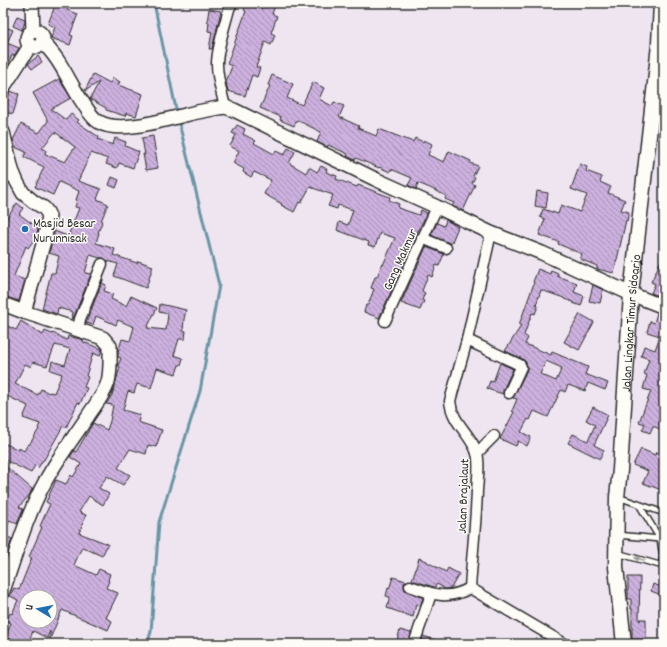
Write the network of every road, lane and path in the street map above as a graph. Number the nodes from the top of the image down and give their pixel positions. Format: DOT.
graph roads {
  1 [pos="32,3"];
  2 [pos="232,3"];
  3 [pos="661,3"];
  4 [pos="33,31"];
  5 [pos="42,42"];
  6 [pos="30,46"];
  7 [pos="3,88"];
  8 [pos="221,107"];
  9 [pos="658,115"];
  10 [pos="3,132"];
  11 [pos="12,170"];
  12 [pos="3,181"];
  13 [pos="437,207"];
  14 [pos="487,231"];
  15 [pos="422,238"];
  16 [pos="446,248"];
  17 [pos="102,264"];
  18 [pos="631,294"];
  19 [pos="3,304"];
  20 [pos="664,307"];
  21 [pos="24,312"];
  22 [pos="385,321"];
  23 [pos="78,330"];
  24 [pos="467,340"];
  25 [pos="509,393"];
  26 [pos="494,436"];
  27 [pos="477,453"];
  28 [pos="617,497"];
  29 [pos="638,503"];
  30 [pos="664,513"];
  31 [pos="616,535"];
  32 [pos="660,539"];
  33 [pos="616,552"];
  34 [pos="663,566"];
  35 [pos="410,586"];
  36 [pos="470,588"];
  37 [pos="3,590"];
  38 [pos="431,594"];
  39 [pos="416,638"];
  40 [pos="3,642"];
  41 [pos="6,644"];
  42 [pos="566,644"];
  43 [pos="624,644"];
  1 -- 4 [label="street"];
  2 -- 8 [label="street"];
  3 -- 9 [label="main road, Jalan Lingkar Timur Sidoarjo"];
  4 -- 5 [label="street"];
  4 -- 6 [label="street"];
  5 -- 6 [label="street"];
  5 -- 8 [label="street"];
  6 -- 7 [label="street"];
  8 -- 13 [label="street"];
  9 -- 18 [label="main road, Jalan Lingkar Timur Sidoarjo"];
  10 -- 11 [label="street"];
  11 -- 12 [label="street"];
  11 -- 21 [label="street"];
  13 -- 14 [label="street"];
  13 -- 15 [label="street, Gang Makmur"];
  14 -- 18 [label="street"];
  14 -- 24 [label="street, Jalan Brajalaut"];
  15 -- 16 [label="street"];
  15 -- 22 [label="street, Gang Makmur"];
  17 -- 23 [label="street"];
  18 -- 20 [label="street"];
  18 -- 28 [label="main road, Jalan Lingkar Timur Sidoarjo"];
  19 -- 21 [label="street"];
  21 -- 23 [label="street"];
  23 -- 37 [label="street"];
  24 -- 25 [label="street"];
  24 -- 27 [label="street, Jalan Brajalaut"];
  26 -- 27 [label="street"];
  27 -- 36 [label="street, Jalan Brajalaut"];
  28 -- 29 [label="lane"];
  28 -- 31 [label="main road, Jalan Lingkar Timur Sidoarjo"];
  29 -- 30 [label="lane"];
  29 -- 32 [label="lane"];
  31 -- 32 [label="lane"];
  31 -- 33 [label="main road, Jalan Lingkar Timur Sidoarjo"];
  32 -- 34 [label="lane"];
  34 -- 33 [label="lane, one-way"];
  33 -- 43 [label="main road, Jalan Lingkar Timur Sidoarjo"];
  35 -- 38 [label="street"];
  36 -- 38 [label="street"];
  36 -- 42 [label="street"];
  38 -- 39 [label="street"];
  40 -- 41 [label="street"];
}
